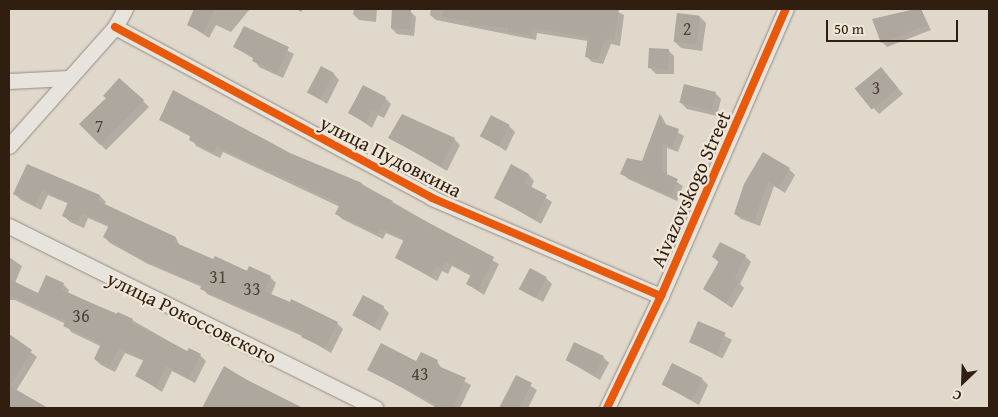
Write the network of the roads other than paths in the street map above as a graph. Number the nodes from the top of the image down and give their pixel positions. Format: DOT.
graph roads {
  1 [pos="125,9"];
  2 [pos="786,9"];
  3 [pos="115,27"];
  4 [pos="68,78"];
  5 [pos="9,81"];
  6 [pos="9,146"];
  7 [pos="9,226"];
  8 [pos="661,296"];
  9 [pos="375,408"];
  10 [pos="607,408"];
  1 -- 3 [label="street"];
  2 -- 8 [label="street, Aivazovskogo Street"];
  3 -- 4 [label="street"];
  3 -- 8 [label="street, улица Пудовкина"];
  4 -- 5 [label="street"];
  4 -- 6 [label="street"];
  7 -- 9 [label="street, улица Рокоссовского"];
  8 -- 10 [label="street, Aivazovskogo Street"];
}
